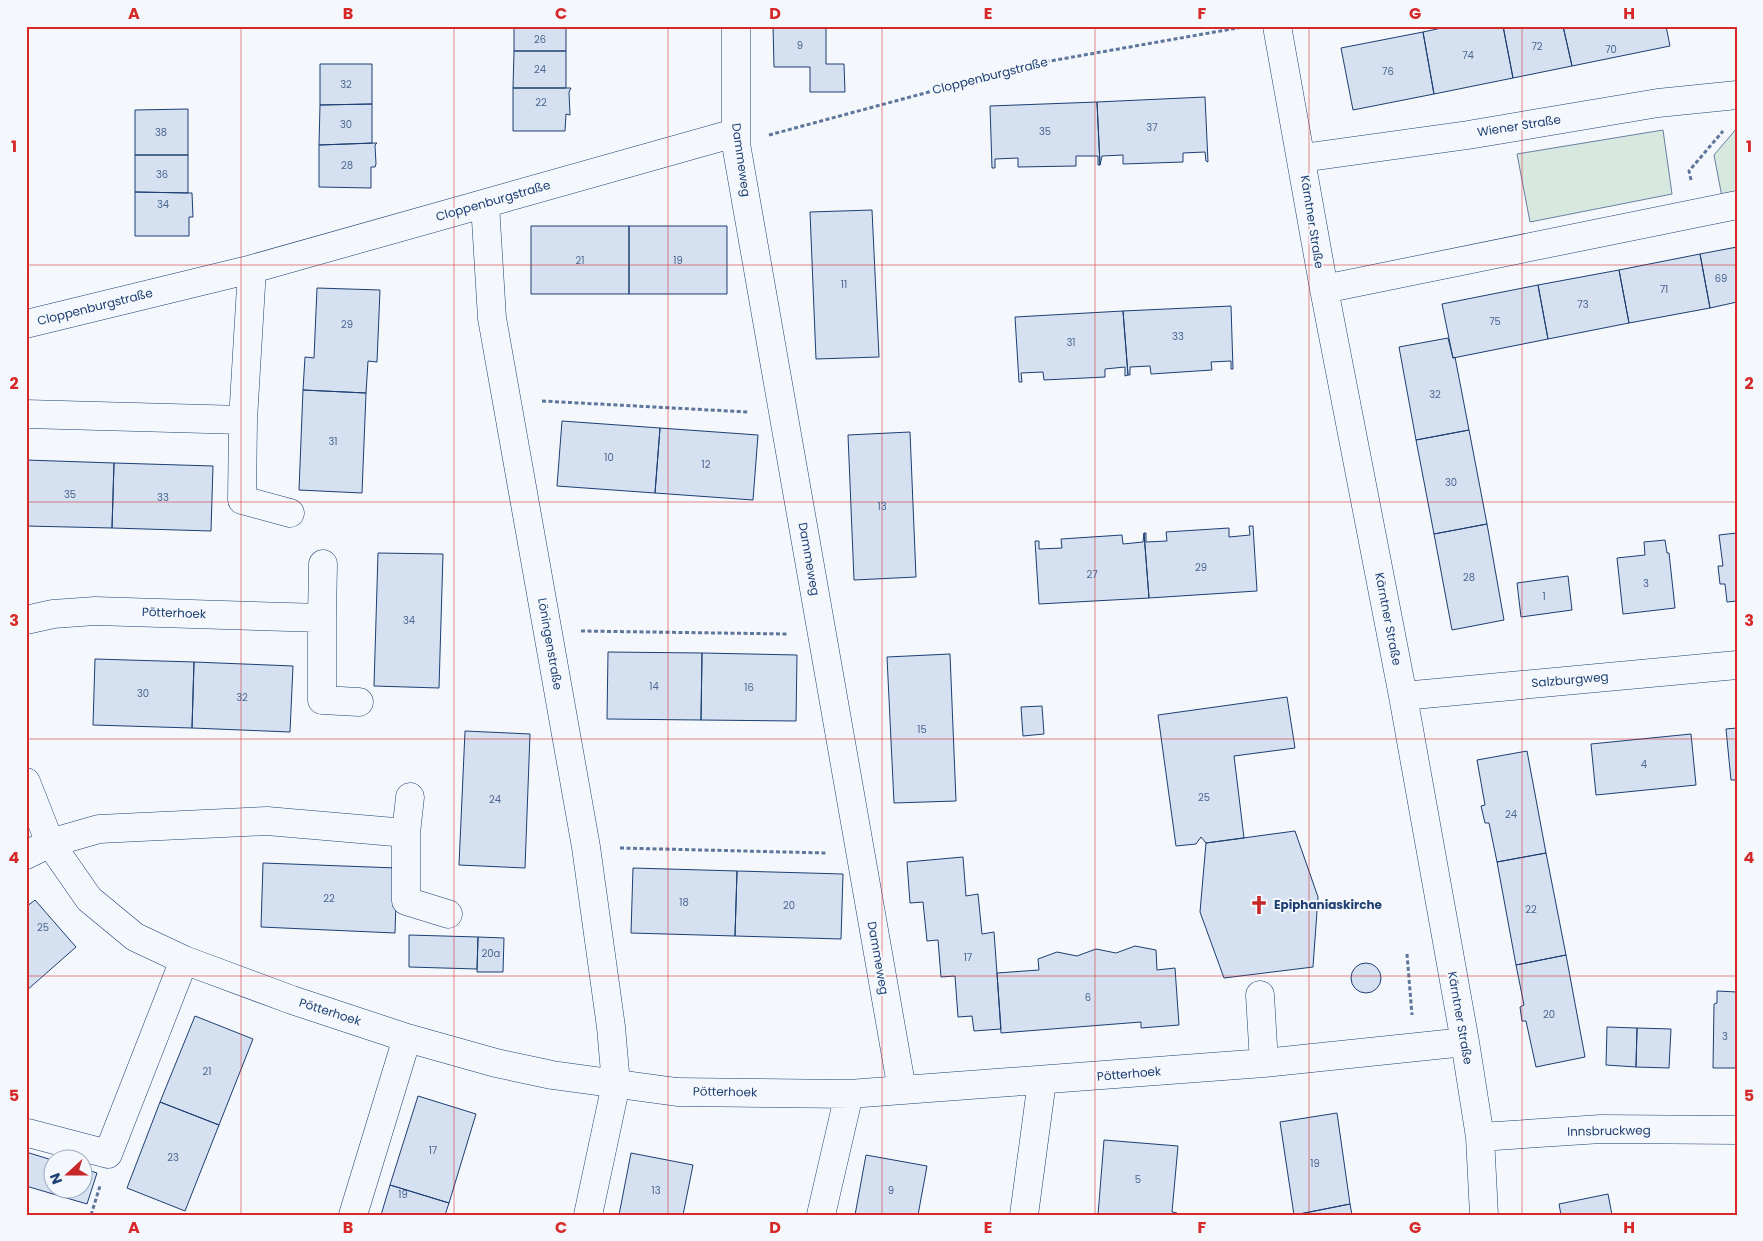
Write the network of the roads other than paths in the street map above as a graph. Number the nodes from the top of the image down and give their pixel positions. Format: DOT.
graph roads {
  1 [pos="736,26"];
  2 [pos="1277,26"];
  3 [pos="1737,95"];
  4 [pos="735,139"];
  5 [pos="1302,158"];
  6 [pos="485,204"];
  7 [pos="1737,205"];
  8 [pos="252,269"];
  9 [pos="1324,289"];
  10 [pos="26,324"];
  11 [pos="26,414"];
  12 [pos="243,420"];
  13 [pos="290,513"];
  14 [pos="323,564"];
  15 [pos="322,618"];
  16 [pos="26,620"];
  17 [pos="1737,665"];
  18 [pos="1403,696"];
  19 [pos="359,702"];
  20 [pos="26,782"];
  21 [pos="410,797"];
  22 [pos="406,833"];
  23 [pos="38,849"];
  24 [pos="448,914"];
  25 [pos="184,960"];
  26 [pos="1260,995"];
  27 [pos="407,1038"];
  28 [pos="1465,1042"];
  29 [pos="1264,1063"];
  30 [pos="1042,1081"];
  31 [pos="616,1084"];
  32 [pos="902,1090"];
  33 [pos="850,1094"];
  34 [pos="1737,1130"];
  35 [pos="28,1133"];
  36 [pos="1480,1137"];
  37 [pos="353,1215"];
  38 [pos="588,1215"];
  39 [pos="821,1215"];
  40 [pos="1024,1215"];
  41 [pos="1484,1215"];
  1 -- 4 [label="street, Dammeweg"];
  2 -- 5 [label="street, Kärntner Straße"];
  3 -- 5 [label="street, Wiener Straße"];
  4 -- 6 [label="street, Cloppenburgstraße"];
  4 -- 32 [label="street, Dammeweg"];
  5 -- 9 [label="street, Kärntner Straße"];
  6 -- 8 [label="street, Cloppenburgstraße"];
  6 -- 31 [label="street, Löningenstraße"];
  7 -- 9 [label="street"];
  8 -- 10 [label="street, Cloppenburgstraße"];
  8 -- 12 [label="street"];
  9 -- 18 [label="street, Kärntner Straße"];
  11 -- 12 [label="street"];
  12 -- 13 [label="street"];
  14 -- 15 [label="street"];
  15 -- 16 [label="street, Pötterhoek"];
  15 -- 19 [label="street"];
  17 -- 18 [label="street, Salzburgweg"];
  18 -- 28 [label="street, Kärntner Straße"];
  20 -- 23 [label="street, Pötterhoek"];
  21 -- 22 [label="street"];
  22 -- 23 [label="street"];
  22 -- 24 [label="street"];
  23 -- 25 [label="street, Pötterhoek"];
  25 -- 27 [label="street, Pötterhoek"];
  25 -- 35 [label="street"];
  26 -- 29 [label="street"];
  27 -- 31 [label="street, Pötterhoek"];
  27 -- 37 [label="street"];
  28 -- 29 [label="street, Pötterhoek"];
  28 -- 36 [label="street, Kärntner Straße"];
  29 -- 30 [label="street, Pötterhoek"];
  30 -- 32 [label="street, Pötterhoek"];
  30 -- 40 [label="street"];
  31 -- 33 [label="street, Pötterhoek"];
  31 -- 38 [label="street, Löningenstraße"];
  32 -- 33 [label="street, Pötterhoek"];
  33 -- 39 [label="street"];
  34 -- 36 [label="street, Innsbruckweg"];
  36 -- 41 [label="street, Kärntner Straße"];
}
